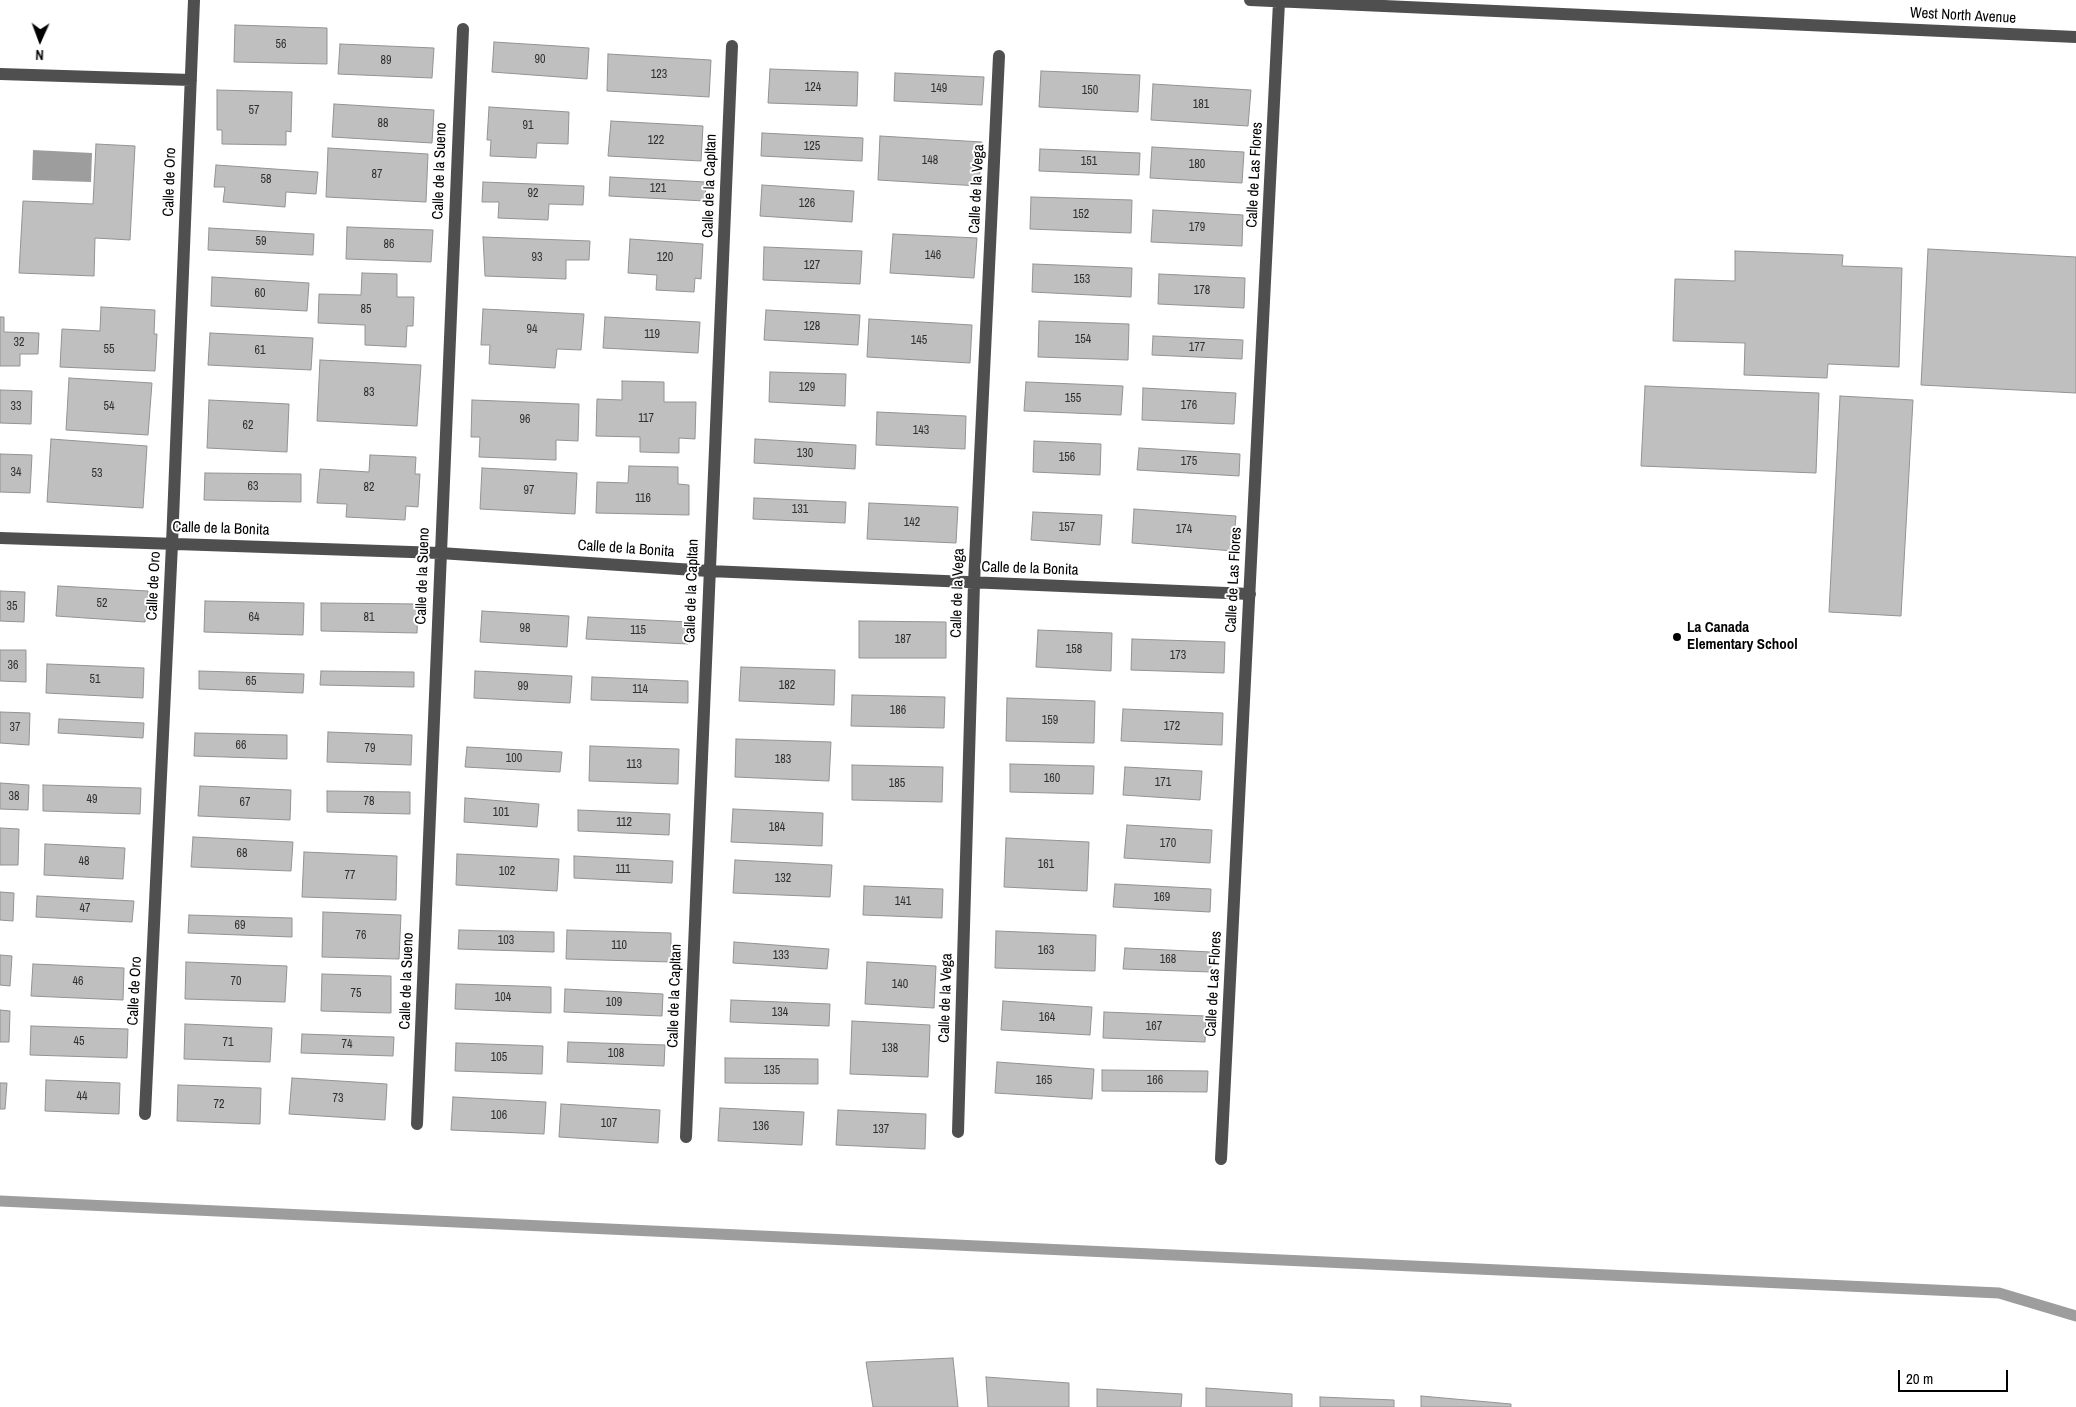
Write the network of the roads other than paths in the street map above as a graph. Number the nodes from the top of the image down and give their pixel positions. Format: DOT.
graph roads {
  1 [pos="194,0"];
  2 [pos="1250,0"];
  3 [pos="1279,2"];
  4 [pos="1338,2"];
  5 [pos="463,29"];
  6 [pos="2076,37"];
  7 [pos="732,46"];
  8 [pos="999,56"];
  9 [pos="0,74"];
  10 [pos="191,80"];
  11 [pos="0,538"];
  12 [pos="172,544"];
  13 [pos="440,553"];
  14 [pos="710,571"];
  15 [pos="974,583"];
  16 [pos="1250,594"];
  17 [pos="146,1114"];
  18 [pos="417,1124"];
  19 [pos="958,1132"];
  20 [pos="686,1137"];
  21 [pos="1221,1159"];
  1 -- 10 [label="street, Calle de Oro"];
  2 -- 3 [label="street, West North Avenue"];
  3 -- 4 [label="street, West North Avenue"];
  3 -- 16 [label="street, Calle de Las Flores"];
  4 -- 6 [label="street, West North Avenue"];
  5 -- 13 [label="street, Calle de la Sueno"];
  7 -- 14 [label="street, Calle de la Capltan"];
  8 -- 15 [label="street, Calle de la Vega"];
  9 -- 10 [label="street"];
  10 -- 12 [label="street, Calle de Oro"];
  11 -- 12 [label="street, Calle de la Bonita"];
  12 -- 13 [label="street, Calle de la Bonita"];
  12 -- 17 [label="street, Calle de Oro"];
  13 -- 14 [label="street, Calle de la Bonita"];
  13 -- 18 [label="street, Calle de la Sueno"];
  14 -- 15 [label="street, Calle de la Bonita"];
  14 -- 20 [label="street, Calle de la Capltan"];
  15 -- 16 [label="street, Calle de la Bonita"];
  15 -- 19 [label="street, Calle de la Vega"];
  16 -- 21 [label="street, Calle de Las Flores"];
}
